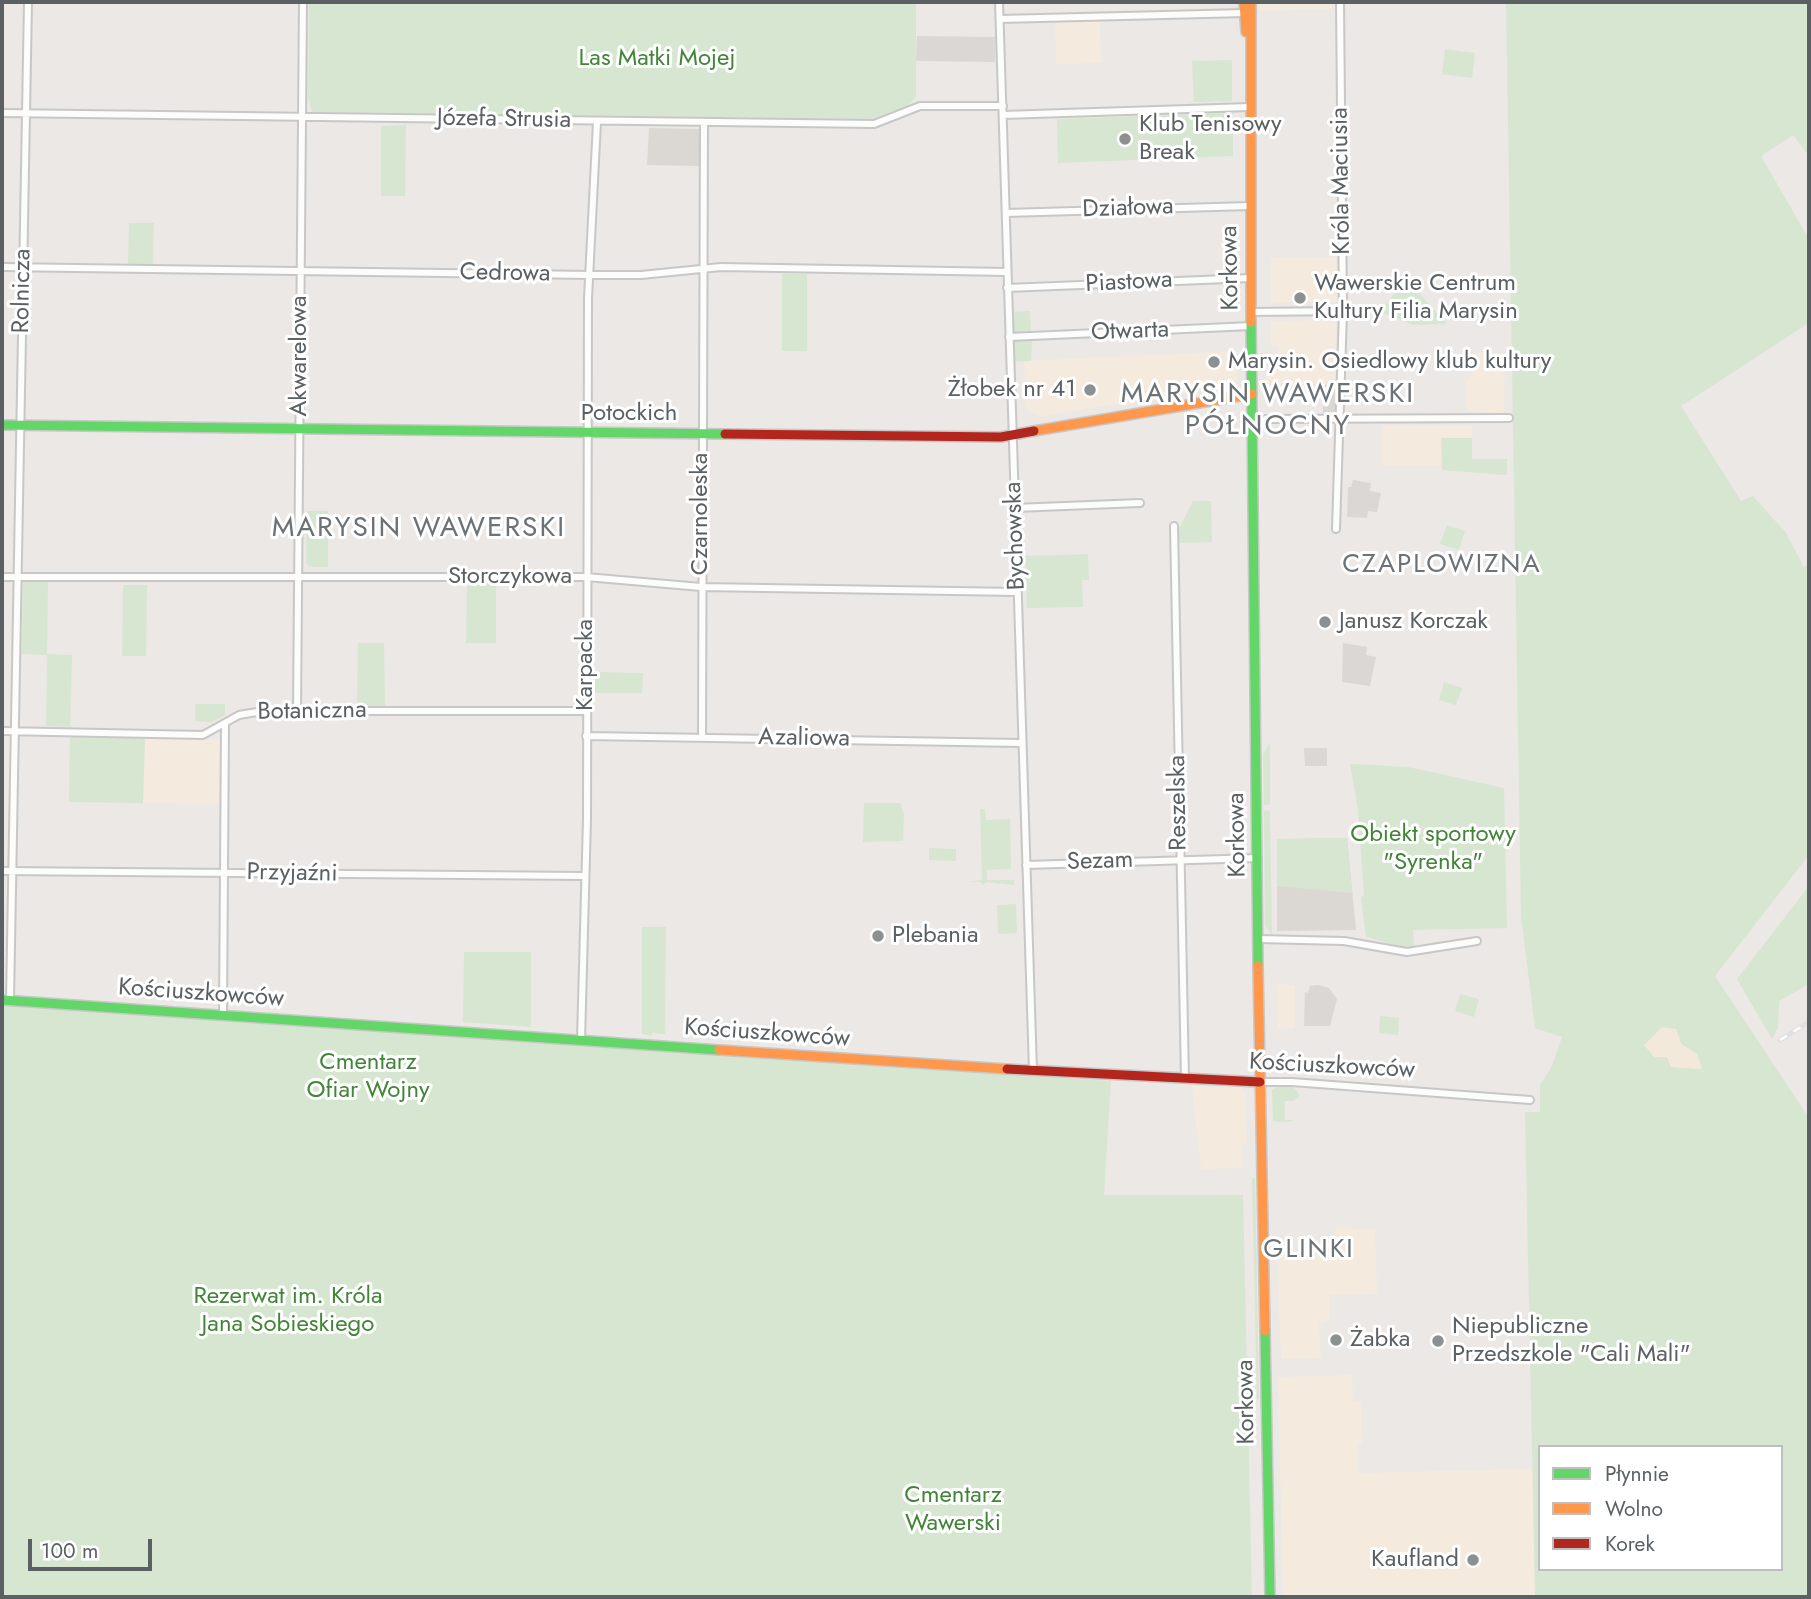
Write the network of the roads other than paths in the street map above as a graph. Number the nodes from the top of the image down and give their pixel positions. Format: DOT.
graph roads {
  1 [pos="28,2"];
  2 [pos="303,2"];
  3 [pos="999,2"];
  4 [pos="1244,2"];
  5 [pos="1251,2"];
  6 [pos="1340,2"];
  7 [pos="1248,13"];
  8 [pos="1000,19"];
  9 [pos="1003,106"];
  10 [pos="1249,107"];
  11 [pos="2,113"];
  12 [pos="26,113"];
  13 [pos="1003,115"];
  14 [pos="302,116"];
  15 [pos="597,122"];
  16 [pos="704,122"];
  17 [pos="1250,206"];
  18 [pos="1006,213"];
  19 [pos="2,267"];
  20 [pos="23,268"];
  21 [pos="702,268"];
  22 [pos="300,272"];
  23 [pos="1007,272"];
  24 [pos="590,275"];
  25 [pos="1251,278"];
  26 [pos="1007,288"];
  27 [pos="1343,311"];
  28 [pos="1251,312"];
  29 [pos="1251,326"];
  30 [pos="1009,337"];
  31 [pos="1252,394"];
  32 [pos="1509,418"];
  33 [pos="1266,419"];
  34 [pos="1341,419"];
  35 [pos="2,425"];
  36 [pos="21,425"];
  37 [pos="299,429"];
  38 [pos="587,433"];
  39 [pos="701,434"];
  40 [pos="1013,436"];
  41 [pos="1140,503"];
  42 [pos="1015,509"];
  43 [pos="1174,526"];
  44 [pos="1336,528"];
  45 [pos="299,576"];
  46 [pos="2,577"];
  47 [pos="18,577"];
  48 [pos="586,577"];
  49 [pos="701,587"];
  50 [pos="1017,592"];
  51 [pos="297,710"];
  52 [pos="586,711"];
  53 [pos="225,724"];
  54 [pos="2,731"];
  55 [pos="15,731"];
  56 [pos="586,736"];
  57 [pos="702,737"];
  58 [pos="1022,743"];
  59 [pos="1258,858"];
  60 [pos="1180,859"];
  61 [pos="1026,864"];
  62 [pos="2,871"];
  63 [pos="13,871"];
  64 [pos="224,874"];
  65 [pos="583,876"];
  66 [pos="1258,939"];
  67 [pos="1477,942"];
  68 [pos="6,1000"];
  69 [pos="223,1014"];
  70 [pos="581,1040"];
  71 [pos="1033,1071"];
  72 [pos="1185,1079"];
  73 [pos="1260,1082"];
  74 [pos="1530,1100"];
  75 [pos="1270,1597"];
  1 -- 12 [label="street, Rolnicza"];
  2 -- 14 [label="street, Akwarelowa"];
  3 -- 8 [label="street, Bychowska"];
  4 -- 7 [label="street, Korkowa"];
  5 -- 7 [label="street, Korkowa"];
  6 -- 27 [label="street, Króla Maciusia"];
  7 -- 8 [label="street"];
  7 -- 10 [label="street, Korkowa"];
  8 -- 9 [label="street, Bychowska"];
  9 -- 13 [label="street, Bychowska"];
  9 -- 16 [label="street, Józefa Strusia"];
  10 -- 13 [label="street"];
  10 -- 17 [label="street, Korkowa"];
  11 -- 12 [label="street, Józefa Strusia"];
  12 -- 14 [label="street, Józefa Strusia"];
  12 -- 20 [label="street, Rolnicza"];
  13 -- 18 [label="street, Bychowska"];
  14 -- 15 [label="street, Józefa Strusia"];
  14 -- 22 [label="street, Akwarelowa"];
  15 -- 16 [label="street, Józefa Strusia"];
  15 -- 24 [label="street, Karpacka"];
  16 -- 21 [label="street, Czarnoleska"];
  17 -- 18 [label="street, Działowa"];
  17 -- 25 [label="street, Korkowa"];
  18 -- 23 [label="street, Bychowska"];
  19 -- 20 [label="street, Cedrowa"];
  20 -- 22 [label="street, Cedrowa"];
  20 -- 36 [label="street, Rolnicza"];
  21 -- 23 [label="street, Cedrowa"];
  21 -- 24 [label="street, Cedrowa"];
  21 -- 39 [label="street, Czarnoleska"];
  22 -- 24 [label="street, Cedrowa"];
  22 -- 37 [label="street, Akwarelowa"];
  23 -- 26 [label="street, Bychowska"];
  24 -- 38 [label="street, Karpacka"];
  25 -- 26 [label="street, Piastowa"];
  25 -- 28 [label="street, Korkowa"];
  26 -- 30 [label="street, Bychowska"];
  27 -- 28 [label="street"];
  27 -- 34 [label="street, Króla Maciusia"];
  28 -- 29 [label="street, Korkowa"];
  29 -- 30 [label="street, Otwarta"];
  29 -- 31 [label="street, Korkowa"];
  30 -- 40 [label="street, Bychowska"];
  31 -- 40 [label="street, Potockich"];
  31 -- 59 [label="street, Korkowa"];
  32 -- 34 [label="street"];
  33 -- 34 [label="street"];
  34 -- 44 [label="street, Króla Maciusia"];
  35 -- 36 [label="street, Potockich"];
  36 -- 37 [label="street, Potockich"];
  36 -- 47 [label="street, Rolnicza"];
  37 -- 38 [label="street, Potockich"];
  37 -- 45 [label="street, Akwarelowa"];
  38 -- 39 [label="street, Potockich"];
  38 -- 48 [label="street, Karpacka"];
  39 -- 40 [label="street, Potockich"];
  39 -- 49 [label="street, Czarnoleska"];
  40 -- 42 [label="street, Bychowska"];
  41 -- 42 [label="street"];
  42 -- 50 [label="street, Bychowska"];
  43 -- 60 [label="street, Reszelska"];
  45 -- 47 [label="street, Storczykowa"];
  45 -- 48 [label="street, Storczykowa"];
  45 -- 51 [label="street, Akwarelowa"];
  46 -- 47 [label="street, Storczykowa"];
  47 -- 55 [label="street, Rolnicza"];
  48 -- 49 [label="street, Storczykowa"];
  48 -- 52 [label="street, Karpacka"];
  49 -- 50 [label="street, Storczykowa"];
  49 -- 57 [label="street, Czarnoleska"];
  50 -- 58 [label="street, Bychowska"];
  51 -- 52 [label="street, Botaniczna"];
  51 -- 53 [label="street, Botaniczna"];
  52 -- 56 [label="street, Karpacka"];
  53 -- 55 [label="street, Botaniczna"];
  53 -- 64 [label="street"];
  54 -- 55 [label="street, Botaniczna"];
  55 -- 63 [label="street, Rolnicza"];
  56 -- 57 [label="street, Azaliowa"];
  56 -- 65 [label="street, Karpacka"];
  57 -- 58 [label="street, Azaliowa"];
  58 -- 61 [label="street, Bychowska"];
  59 -- 60 [label="street, Sezam"];
  59 -- 66 [label="street, Korkowa"];
  60 -- 61 [label="street, Sezam"];
  60 -- 72 [label="street, Reszelska"];
  61 -- 71 [label="street, Bychowska"];
  62 -- 63 [label="street, Przyjaźni"];
  63 -- 64 [label="street, Przyjaźni"];
  63 -- 68 [label="street, Rolnicza"];
  64 -- 65 [label="street, Przyjaźni"];
  64 -- 69 [label="street"];
  65 -- 70 [label="street, Karpacka"];
  66 -- 67 [label="street"];
  66 -- 73 [label="street, Korkowa"];
  68 -- 69 [label="street, Kościuszkowców"];
  69 -- 70 [label="street, Kościuszkowców"];
  70 -- 71 [label="street, Kościuszkowców"];
  71 -- 72 [label="street, Kościuszkowców"];
  72 -- 73 [label="street, Kościuszkowców"];
  73 -- 74 [label="street, Kościuszkowców"];
  73 -- 75 [label="street, Korkowa"];
}
